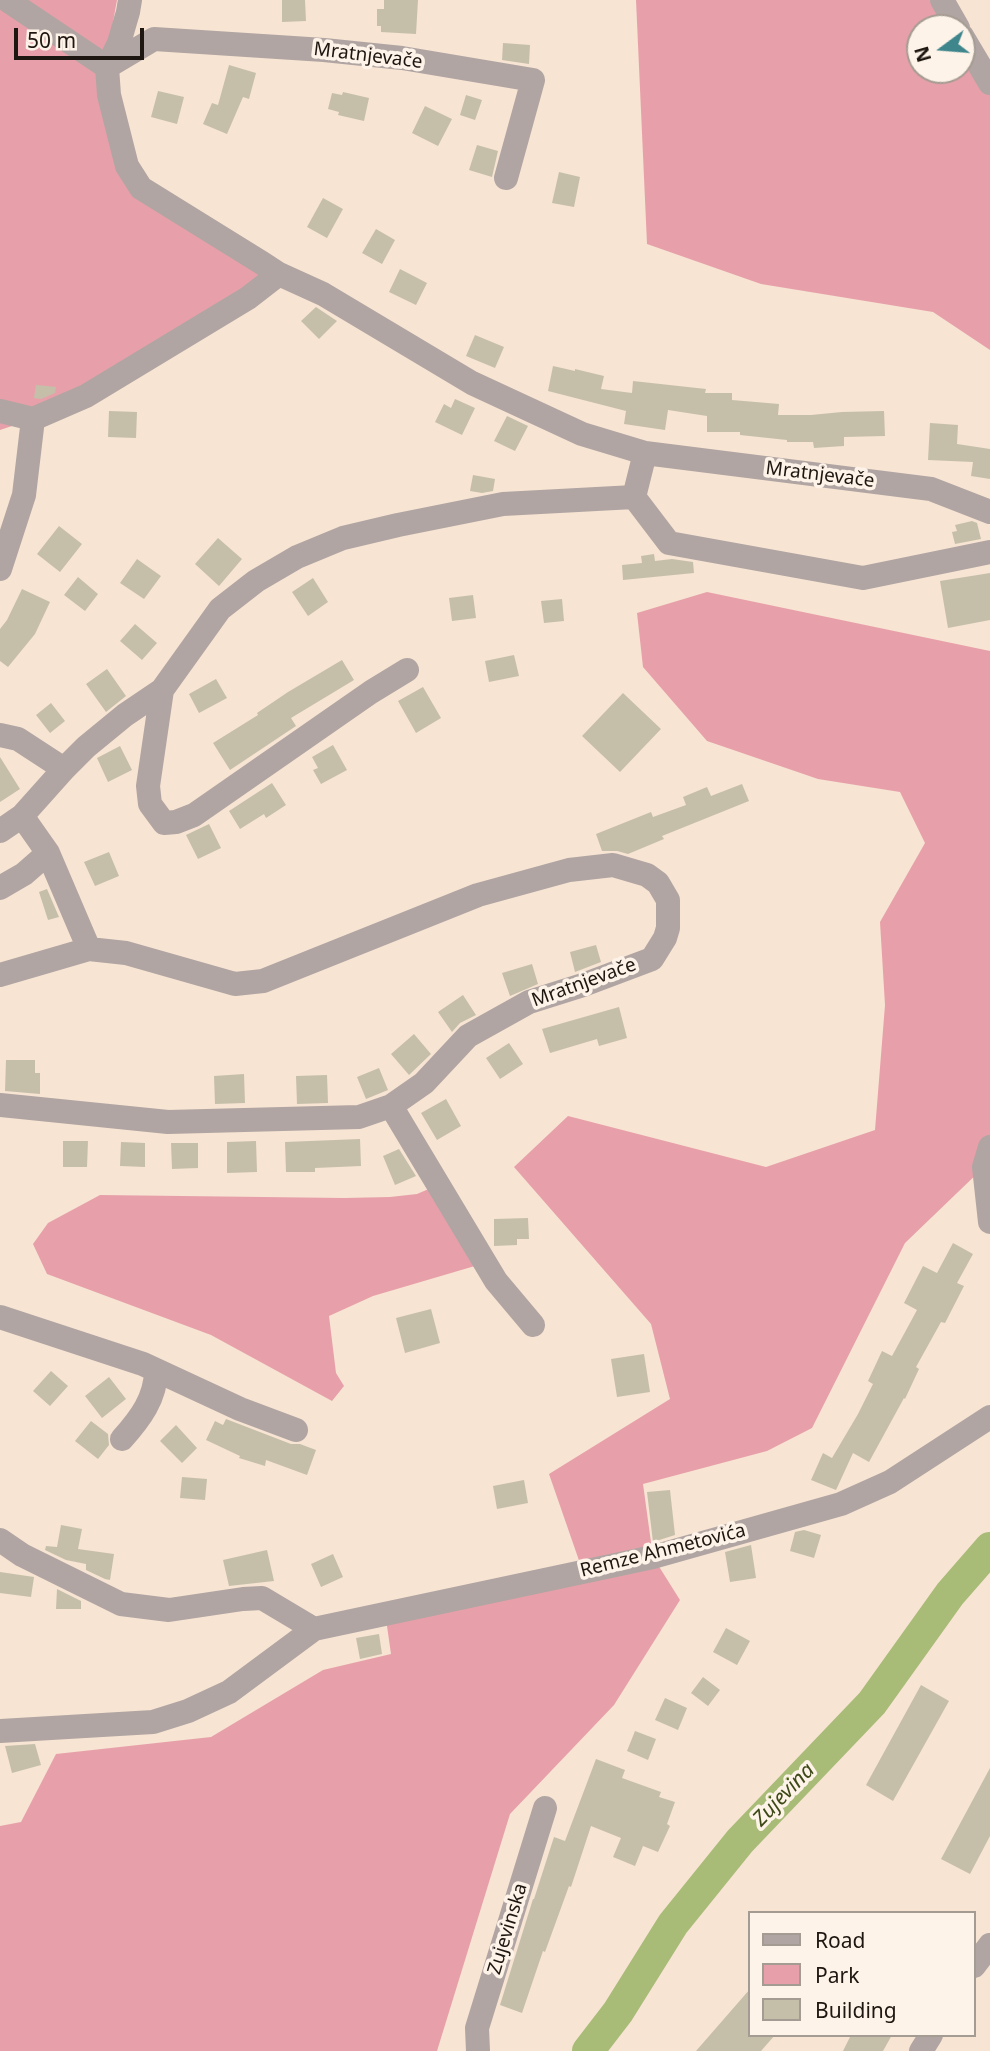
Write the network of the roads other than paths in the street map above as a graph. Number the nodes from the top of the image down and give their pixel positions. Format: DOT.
graph roads {
  1 [pos="7,0"];
  2 [pos="130,0"];
  3 [pos="976,60"];
  4 [pos="107,67"];
  5 [pos="990,83"];
  6 [pos="506,178"];
  7 [pos="279,274"];
  8 [pos="0,411"];
  9 [pos="33,419"];
  10 [pos="645,453"];
  11 [pos="634,497"];
  12 [pos="990,512"];
  13 [pos="990,552"];
  14 [pos="2,555"];
  15 [pos="407,670"];
  16 [pos="162,690"];
  17 [pos="0,735"];
  18 [pos="64,769"];
  19 [pos="22,816"];
  20 [pos="0,831"];
  21 [pos="48,853"];
  22 [pos="0,888"];
  23 [pos="89,949"];
  24 [pos="0,975"];
  25 [pos="0,1105"];
  26 [pos="391,1106"];
  27 [pos="990,1147"];
  28 [pos="990,1222"];
  29 [pos="0,1317"];
  30 [pos="533,1325"];
  31 [pos="156,1370"];
  32 [pos="990,1417"];
  33 [pos="296,1430"];
  34 [pos="122,1439"];
  35 [pos="0,1540"];
  36 [pos="314,1629"];
  37 [pos="0,1731"];
  38 [pos="545,1808"];
  39 [pos="990,1945"];
  40 [pos="976,1963"];
  41 [pos="478,2051"];
  1 -- 4 [label="street"];
  2 -- 4 [label="street"];
  3 -- 5 [label="street"];
  4 -- 6 [label="street, Mratnjevače"];
  4 -- 7 [label="street, Mratnjevače"];
  7 -- 9 [label="street"];
  7 -- 10 [label="street, Mratnjevače"];
  8 -- 9 [label="street"];
  9 -- 14 [label="street"];
  10 -- 11 [label="street"];
  10 -- 12 [label="street, Mratnjevače"];
  11 -- 13 [label="street"];
  11 -- 16 [label="street"];
  15 -- 16 [label="street"];
  16 -- 18 [label="street"];
  17 -- 18 [label="street"];
  18 -- 19 [label="street"];
  19 -- 20 [label="street"];
  19 -- 21 [label="street"];
  21 -- 22 [label="street"];
  21 -- 23 [label="street"];
  23 -- 24 [label="street, Mratnjevače"];
  23 -- 26 [label="street, Mratnjevače"];
  25 -- 26 [label="street, Mratnjevače"];
  26 -- 30 [label="street"];
  27 -- 28 [label="street"];
  29 -- 31 [label="street"];
  31 -- 33 [label="street"];
  31 -- 34 [label="street"];
  32 -- 36 [label="street, Remze Ahmetovića"];
  35 -- 36 [label="street"];
  36 -- 37 [label="street, Remze Ahmetovića"];
  38 -- 41 [label="street, Zujevinska"];
  39 -- 40 [label="street"];
}
